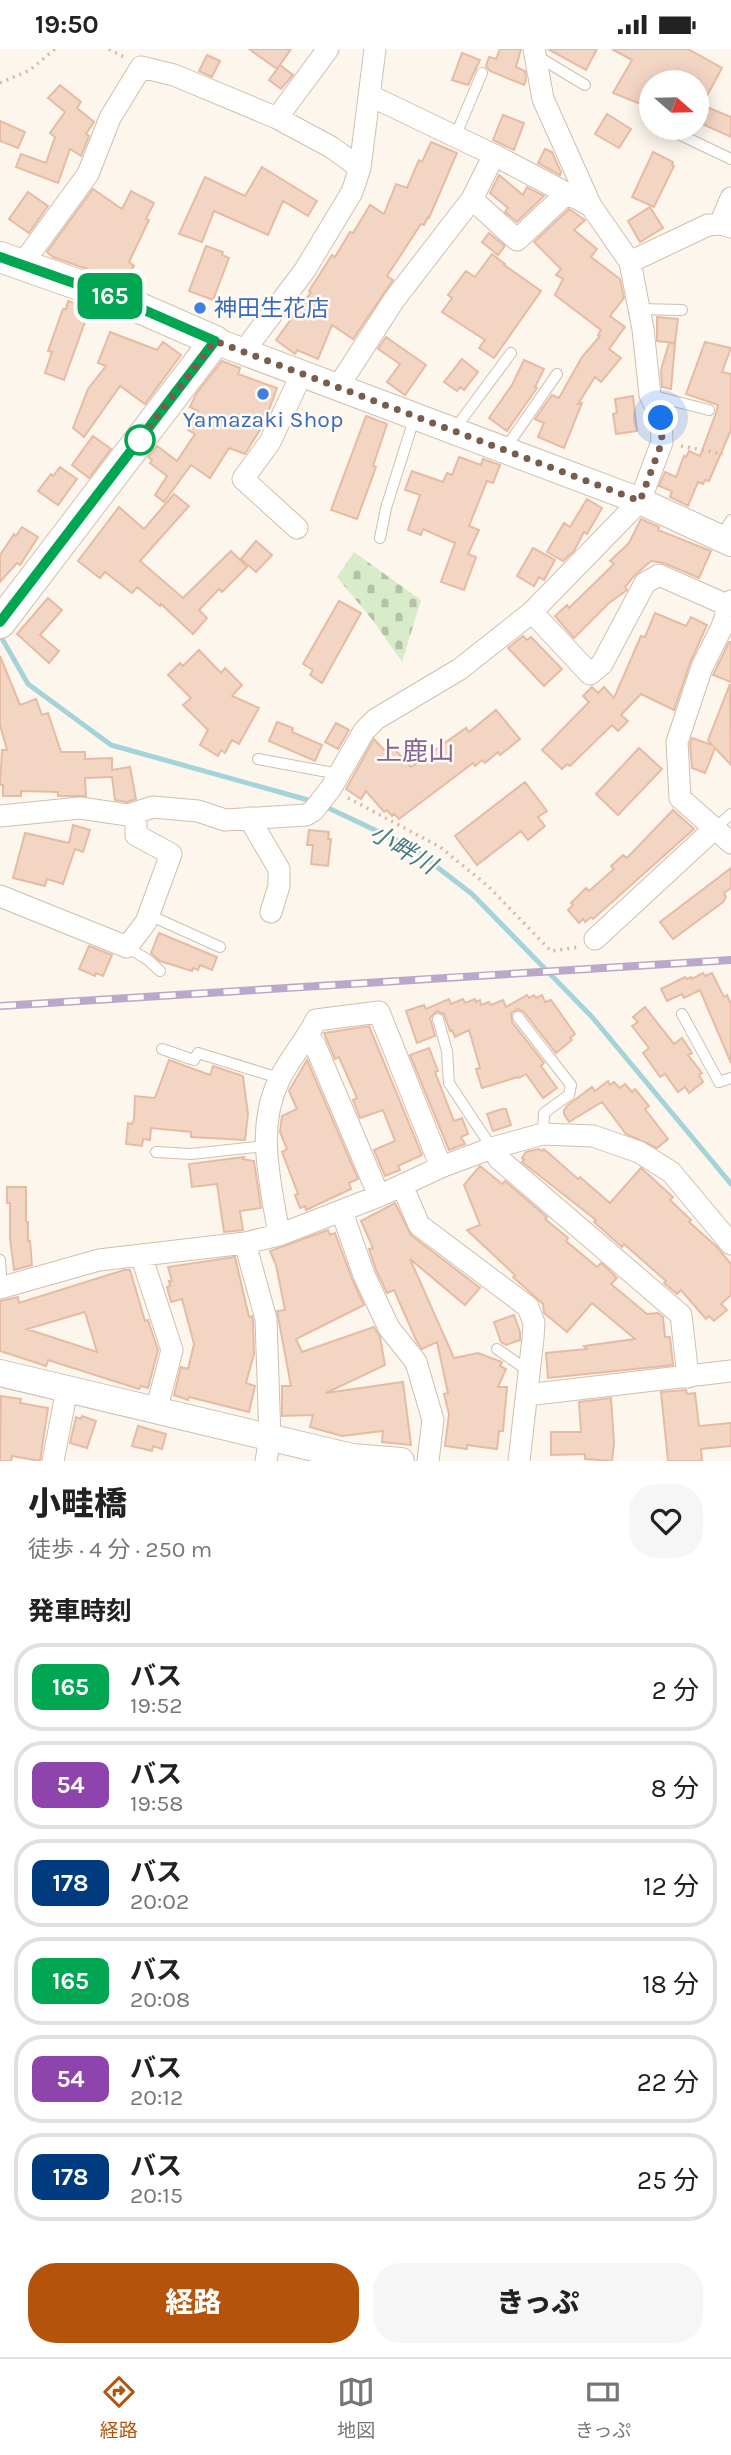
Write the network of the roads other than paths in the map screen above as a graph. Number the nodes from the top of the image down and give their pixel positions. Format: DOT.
graph roads {
  1 [pos="328,49"];
  2 [pos="375,49"];
  3 [pos="534,52"];
  4 [pos="482,73"];
  5 [pos="585,85"];
  6 [pos="371,96"];
  7 [pos="278,118"];
  8 [pos="455,137"];
  9 [pos="691,140"];
  10 [pos="494,155"];
  11 [pos="731,159"];
  12 [pos="360,168"];
  13 [pos="567,193"];
  14 [pos="731,198"];
  15 [pos="472,199"];
  16 [pos="591,206"];
  17 [pos="726,226"];
  18 [pos="11,260"];
  19 [pos="630,262"];
  20 [pos="639,309"];
  21 [pos="682,310"];
  22 [pos="215,341"];
  23 [pos="244,351"];
  24 [pos="511,353"];
  25 [pos="302,373"];
  26 [pos="557,374"];
  27 [pos="338,387"];
  28 [pos="650,395"];
  29 [pos="709,410"];
  30 [pos="415,416"];
  31 [pos="454,430"];
  32 [pos="505,449"];
  33 [pos="640,501"];
  34 [pos="297,528"];
  35 [pos="727,533"];
  36 [pos="380,538"];
  37 [pos="730,603"];
  38 [pos="532,612"];
  39 [pos="1,621"];
  40 [pos="258,759"];
  41 [pos="339,773"];
  42 [pos="136,813"];
  43 [pos="731,814"];
  44 [pos="0,816"];
  45 [pos="249,818"];
  46 [pos="714,829"];
  47 [pos="731,843"];
  48 [pos="0,896"];
  49 [pos="271,912"];
  50 [pos="149,915"];
  51 [pos="595,939"];
  52 [pos="127,947"];
  53 [pos="220,947"];
  54 [pos="160,971"];
  55 [pos="682,1014"];
  56 [pos="518,1017"];
  57 [pos="438,1019"];
  58 [pos="308,1036"];
  59 [pos="162,1049"];
  60 [pos="279,1078"];
  61 [pos="731,1078"];
  62 [pos="542,1134"];
  63 [pos="265,1146"];
  64 [pos="492,1148"];
  65 [pos="156,1152"];
  66 [pos="441,1167"];
  67 [pos="402,1185"];
  68 [pos="379,1196"];
  69 [pos="342,1212"];
  70 [pos="279,1235"];
  71 [pos="244,1243"];
  72 [pos="731,1244"];
  73 [pos="141,1255"];
  74 [pos="0,1260"];
  75 [pos="1,1287"];
  76 [pos="497,1349"];
  77 [pos="731,1371"];
  78 [pos="530,1372"];
  79 [pos="0,1373"];
  80 [pos="688,1377"];
  81 [pos="67,1389"];
  82 [pos="527,1395"];
  83 [pos="156,1411"];
  84 [pos="268,1450"];
  85 [pos="352,1459"];
  86 [pos="52,1461"];
  87 [pos="401,1461"];
  88 [pos="428,1461"];
  89 [pos="519,1461"];
  1 -- 7 [label="street"];
  2 -- 6 [label="street"];
  3 -- 5 [label="lane"];
  3 -- 16 [label="street"];
  4 -- 8 [label="lane"];
  6 -- 8 [label="street"];
  6 -- 12 [label="street"];
  7 -- 12 [label="street"];
  7 -- 18 [label="street"];
  8 -- 10 [label="street"];
  9 -- 11 [label="lane"];
  10 -- 13 [label="street"];
  10 -- 15 [label="street"];
  12 -- 23 [label="street"];
  13 -- 15 [label="street"];
  13 -- 16 [label="street"];
  14 -- 17 [label="street"];
  15 -- 27 [label="street"];
  16 -- 19 [label="street"];
  17 -- 19 [label="street"];
  18 -- 22 [label="main road"];
  19 -- 20 [label="street"];
  20 -- 21 [label="lane"];
  20 -- 28 [label="street"];
  22 -- 23 [label="street"];
  22 -- 39 [label="main road"];
  23 -- 25 [label="street"];
  24 -- 31 [label="lane"];
  25 -- 27 [label="street"];
  25 -- 34 [label="street"];
  26 -- 32 [label="lane"];
  27 -- 30 [label="street"];
  28 -- 29 [label="lane"];
  28 -- 33 [label="street"];
  30 -- 31 [label="street"];
  30 -- 36 [label="lane"];
  31 -- 32 [label="street"];
  32 -- 33 [label="street"];
  33 -- 35 [label="street"];
  33 -- 38 [label="street"];
  37 -- 38 [label="street"];
  37 -- 46 [label="street"];
  38 -- 41 [label="street"];
  40 -- 41 [label="lane"];
  41 -- 45 [label="street"];
  42 -- 44 [label="street"];
  42 -- 45 [label="street"];
  42 -- 50 [label="street"];
  43 -- 46 [label="lane"];
  45 -- 49 [label="street"];
  46 -- 47 [label="street"];
  46 -- 51 [label="street"];
  48 -- 52 [label="street"];
  50 -- 52 [label="street"];
  50 -- 53 [label="lane"];
  52 -- 54 [label="lane"];
  55 -- 61 [label="lane"];
  56 -- 62 [label="lane"];
  57 -- 64 [label="lane"];
  58 -- 60 [label="street"];
  58 -- 66 [label="street"];
  58 -- 68 [label="street"];
  59 -- 60 [label="lane"];
  60 -- 63 [label="street"];
  62 -- 64 [label="street"];
  62 -- 72 [label="street"];
  63 -- 65 [label="lane"];
  63 -- 70 [label="street"];
  64 -- 66 [label="street"];
  64 -- 80 [label="street"];
  66 -- 67 [label="street"];
  67 -- 68 [label="street"];
  67 -- 78 [label="street"];
  68 -- 69 [label="street"];
  69 -- 70 [label="street"];
  69 -- 88 [label="street"];
  70 -- 71 [label="street"];
  71 -- 73 [label="street"];
  71 -- 84 [label="street"];
  73 -- 75 [label="street"];
  73 -- 83 [label="street"];
  74 -- 75 [label="lane"];
  76 -- 78 [label="lane"];
  77 -- 80 [label="street"];
  78 -- 82 [label="street"];
  79 -- 81 [label="street"];
  80 -- 82 [label="street"];
  81 -- 83 [label="street"];
  81 -- 86 [label="street"];
  82 -- 89 [label="street"];
  83 -- 84 [label="street"];
  84 -- 85 [label="street"];
  85 -- 87 [label="street"];
}
